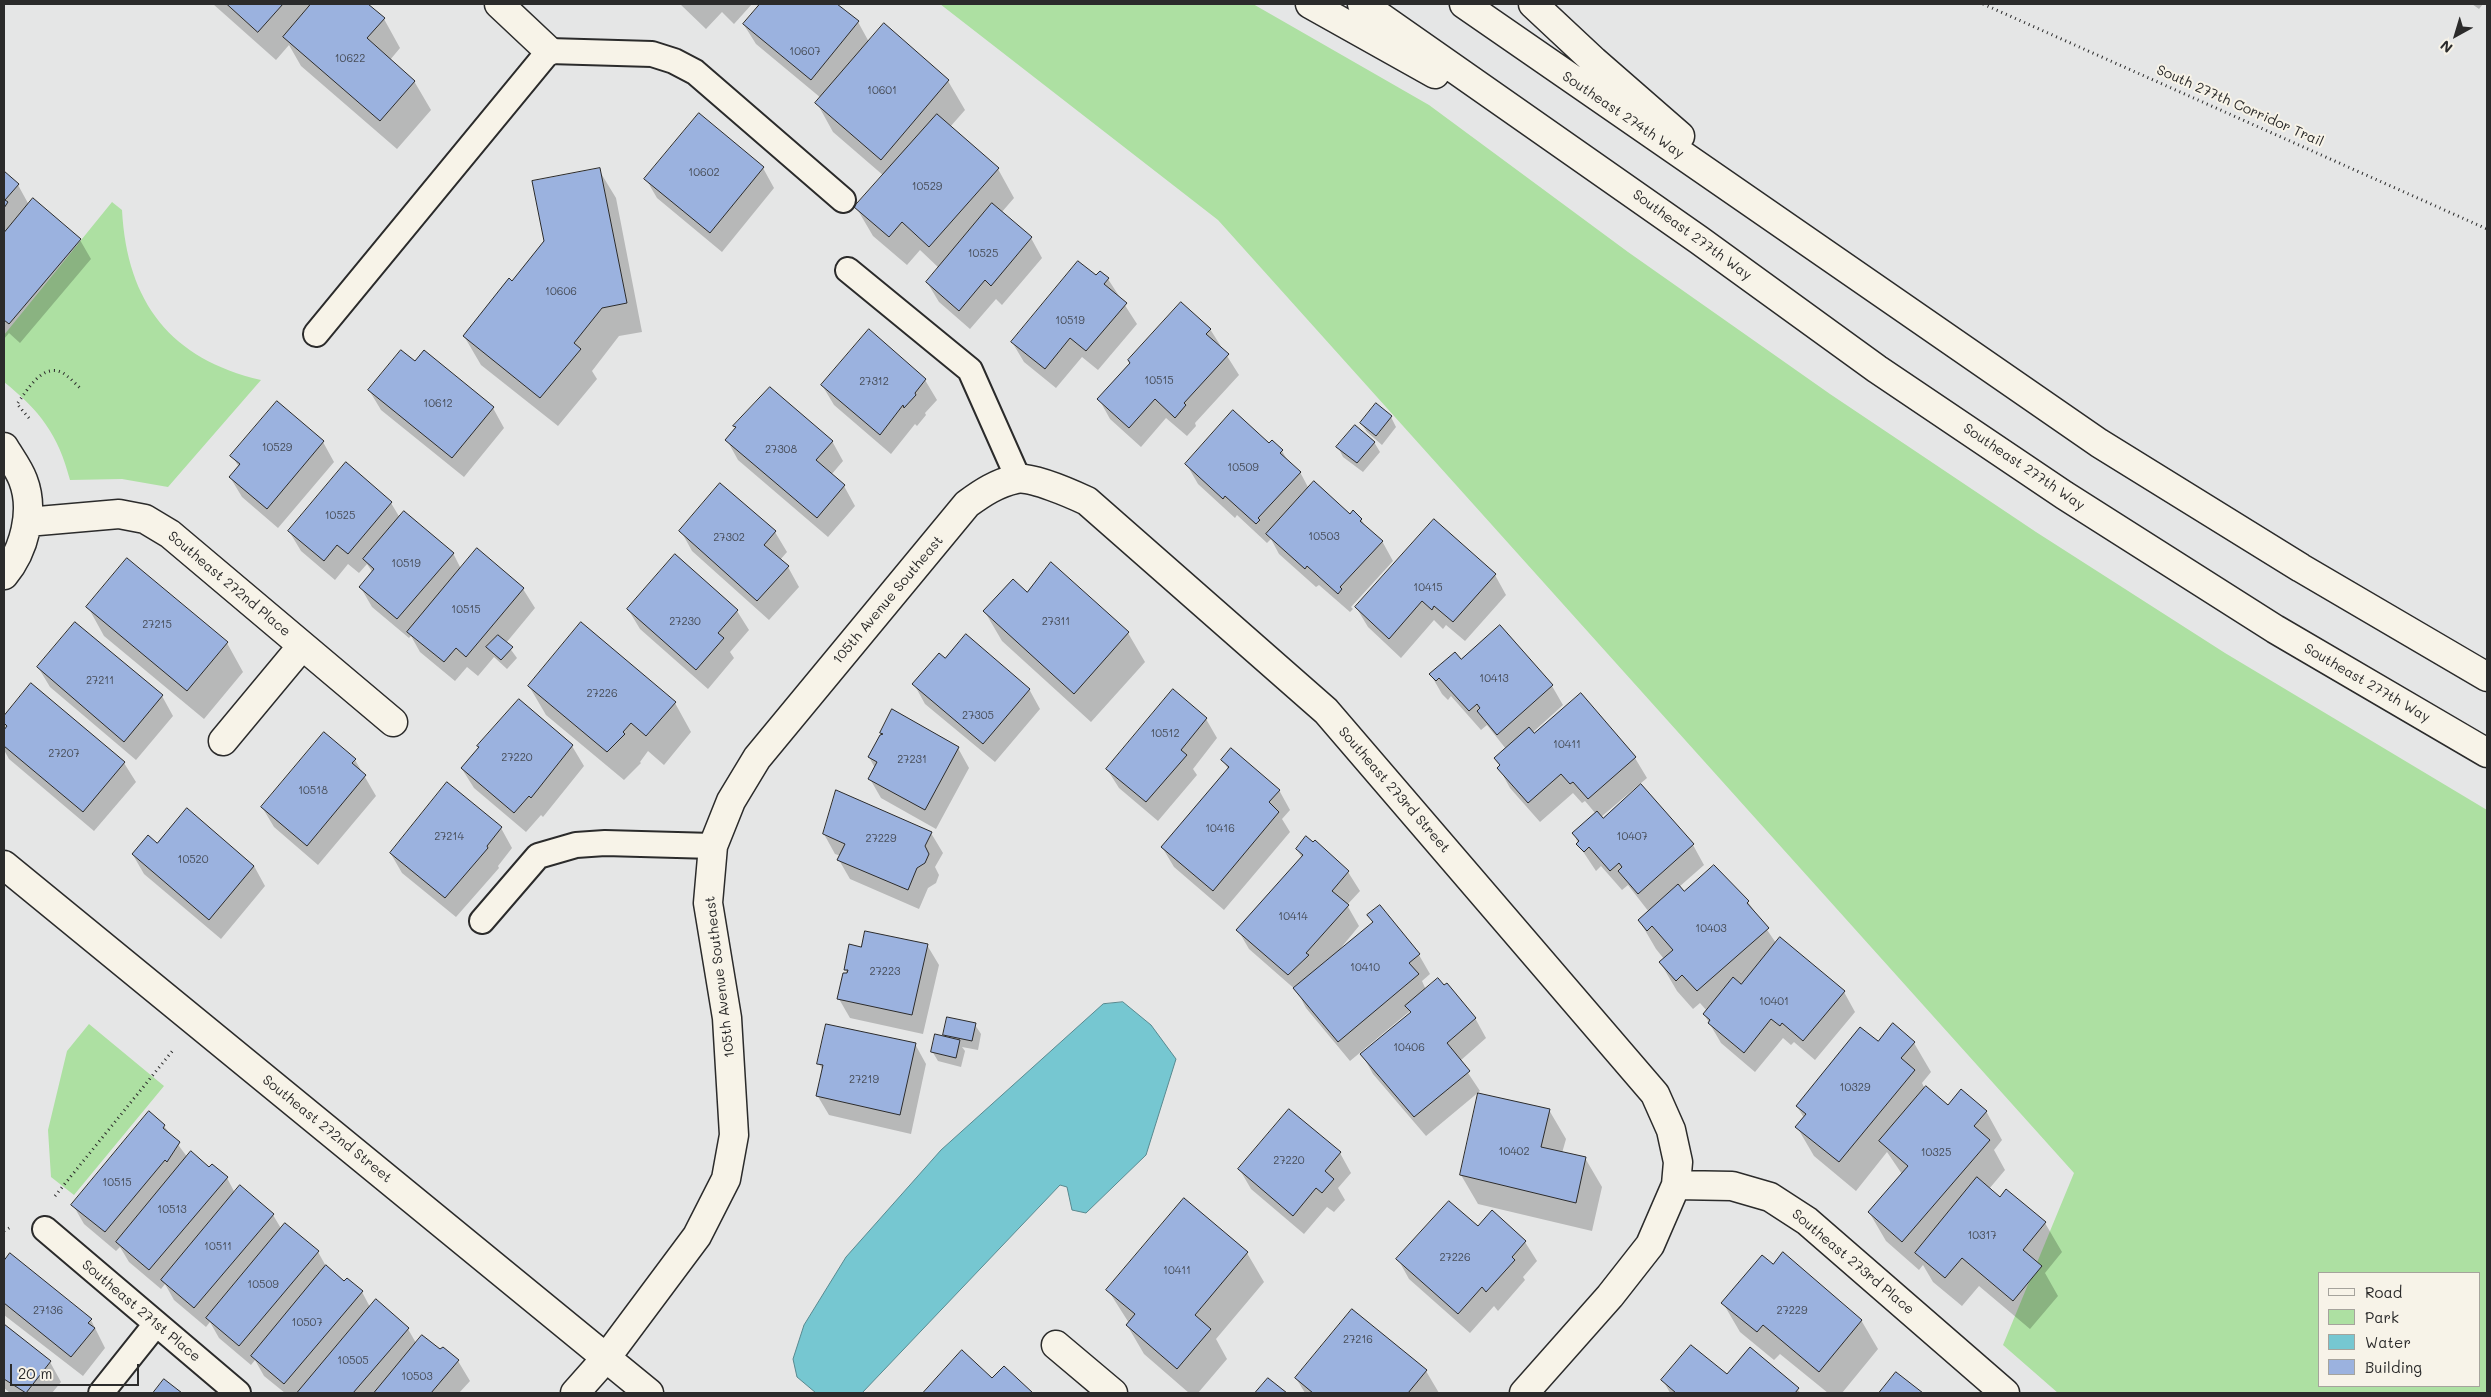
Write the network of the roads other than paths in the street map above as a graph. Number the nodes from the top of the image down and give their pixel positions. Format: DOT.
graph roads {
  1 [pos="499,4"];
  2 [pos="1310,4"];
  3 [pos="1362,4"];
  4 [pos="1464,4"];
  5 [pos="1533,4"];
  6 [pos="548,51"];
  7 [pos="1578,155"];
  8 [pos="843,200"];
  9 [pos="1784,225"];
  10 [pos="848,270"];
  11 [pos="316,334"];
  12 [pos="4,447"];
  13 [pos="1018,478"];
  14 [pos="27,522"];
  15 [pos="4,574"];
  16 [pos="302,646"];
  17 [pos="2487,677"];
  18 [pos="393,722"];
  19 [pos="223,741"];
  20 [pos="2487,753"];
  21 [pos="713,846"];
  22 [pos="4,864"];
  23 [pos="482,921"];
  24 [pos="1676,1184"];
  25 [pos="45,1229"];
  26 [pos="156,1324"];
  27 [pos="1056,1345"];
  28 [pos="606,1358"];
  29 [pos="101,1393"];
  30 [pos="238,1393"];
  31 [pos="575,1393"];
  32 [pos="649,1393"];
  33 [pos="1113,1393"];
  34 [pos="1524,1393"];
  35 [pos="2005,1393"];
  1 -- 6 [label="street"];
  2 -- 7 [label="street"];
  3 -- 7 [label="street"];
  4 -- 9 [label="street, Southeast 274th Way"];
  5 -- 9 [label="street"];
  6 -- 8 [label="lane"];
  6 -- 11 [label="lane"];
  7 -- 20 [label="street, Southeast 277th Way"];
  9 -- 17 [label="street"];
  10 -- 13 [label="lane"];
  12 -- 14 [label="street"];
  13 -- 21 [label="street, 105th Avenue Southeast"];
  13 -- 24 [label="street, Southeast 273rd Street"];
  14 -- 15 [label="street"];
  14 -- 16 [label="street, Southeast 272nd Place"];
  16 -- 18 [label="street, Southeast 272nd Place"];
  16 -- 19 [label="street, Southeast 272nd Place"];
  21 -- 23 [label="lane"];
  21 -- 28 [label="street, 105th Avenue Southeast"];
  22 -- 28 [label="street, Southeast 272nd Street"];
  24 -- 34 [label="street"];
  24 -- 35 [label="street, Southeast 273rd Place"];
  25 -- 26 [label="lane, Southeast 271st Place"];
  26 -- 29 [label="lane"];
  26 -- 30 [label="lane, Southeast 271st Place"];
  27 -- 33 [label="street"];
  28 -- 31 [label="street, 105th Avenue Southeast"];
  28 -- 32 [label="street, Southeast 272nd Street"];
}
